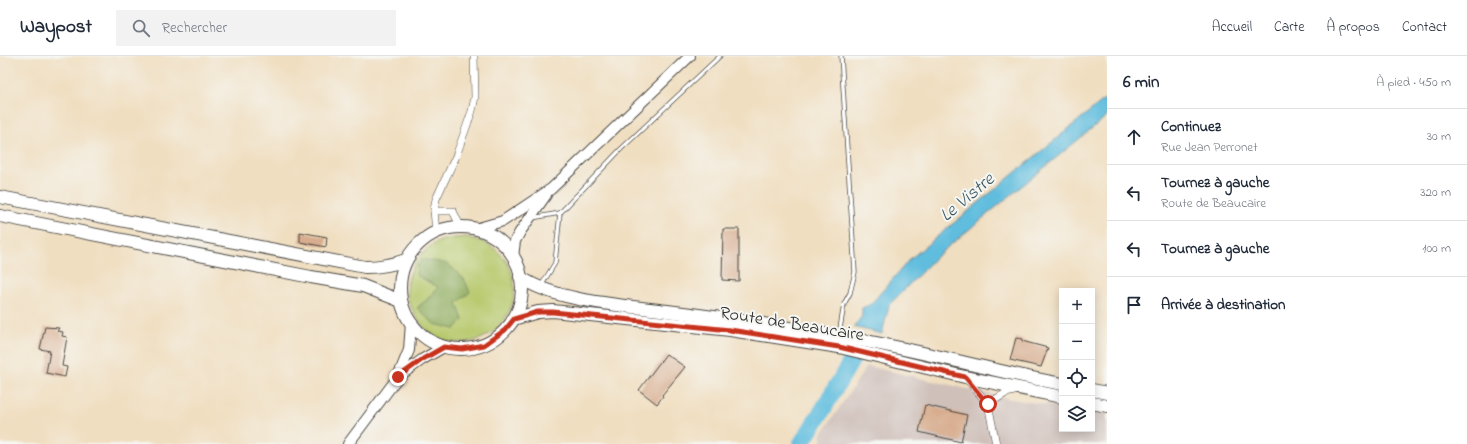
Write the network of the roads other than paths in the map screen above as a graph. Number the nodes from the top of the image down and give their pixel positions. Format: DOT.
graph roads {
  1 [pos="474,56"];
  2 [pos="690,56"];
  3 [pos="720,56"];
  4 [pos="841,56"];
  5 [pos="551,189"];
  6 [pos="0,197"];
  7 [pos="434,211"];
  8 [pos="560,213"];
  9 [pos="0,216"];
  10 [pos="530,218"];
  11 [pos="461,228"];
  12 [pos="475,229"];
  13 [pos="436,233"];
  14 [pos="513,257"];
  15 [pos="406,260"];
  16 [pos="520,277"];
  17 [pos="539,288"];
  18 [pos="401,301"];
  19 [pos="514,319"];
  20 [pos="410,324"];
  21 [pos="839,336"];
  22 [pos="444,347"];
  23 [pos="398,377"];
  24 [pos="965,377"];
  25 [pos="1059,383"];
  26 [pos="1022,389"];
  27 [pos="1095,391"];
  28 [pos="1107,393"];
  29 [pos="1059,396"];
  30 [pos="988,404"];
  31 [pos="1095,404"];
  32 [pos="1107,406"];
  33 [pos="348,444"];
  34 [pos="996,444"];
  1 -- 7 [label="street"];
  2 -- 5 [label="main road"];
  3 -- 8 [label="lane"];
  4 -- 21 [label="lane"];
  5 -- 10 [label="main road"];
  5 -- 12 [label="main road"];
  6 -- 15 [label="main road"];
  7 -- 11 [label="street"];
  7 -- 13 [label="street"];
  8 -- 10 [label="lane"];
  8 -- 17 [label="lane"];
  9 -- 18 [label="main road"];
  10 -- 14 [label="main road"];
  11 -- 12 [label="main road"];
  11 -- 13 [label="main road"];
  12 -- 14 [label="main road"];
  13 -- 15 [label="main road"];
  14 -- 16 [label="main road"];
  15 -- 18 [label="main road"];
  16 -- 17 [label="main road, Route de Beaucaire"];
  16 -- 19 [label="main road"];
  17 -- 21 [label="main road, Route de Beaucaire"];
  18 -- 20 [label="main road"];
  19 -- 22 [label="main road"];
  19 -- 24 [label="main road, Route de Beaucaire"];
  20 -- 22 [label="main road"];
  20 -- 23 [label="main road"];
  21 -- 25 [label="main road, Route de Beaucaire"];
  22 -- 23 [label="main road"];
  23 -- 33 [label="main road"];
  24 -- 26 [label="main road, Route de Beaucaire"];
  24 -- 30 [label="street"];
  26 -- 29 [label="main road, Route de Beaucaire"];
  26 -- 30 [label="street"];
  27 -- 28 [label="main road"];
  30 -- 34 [label="street"];
  31 -- 32 [label="main road"];
}
